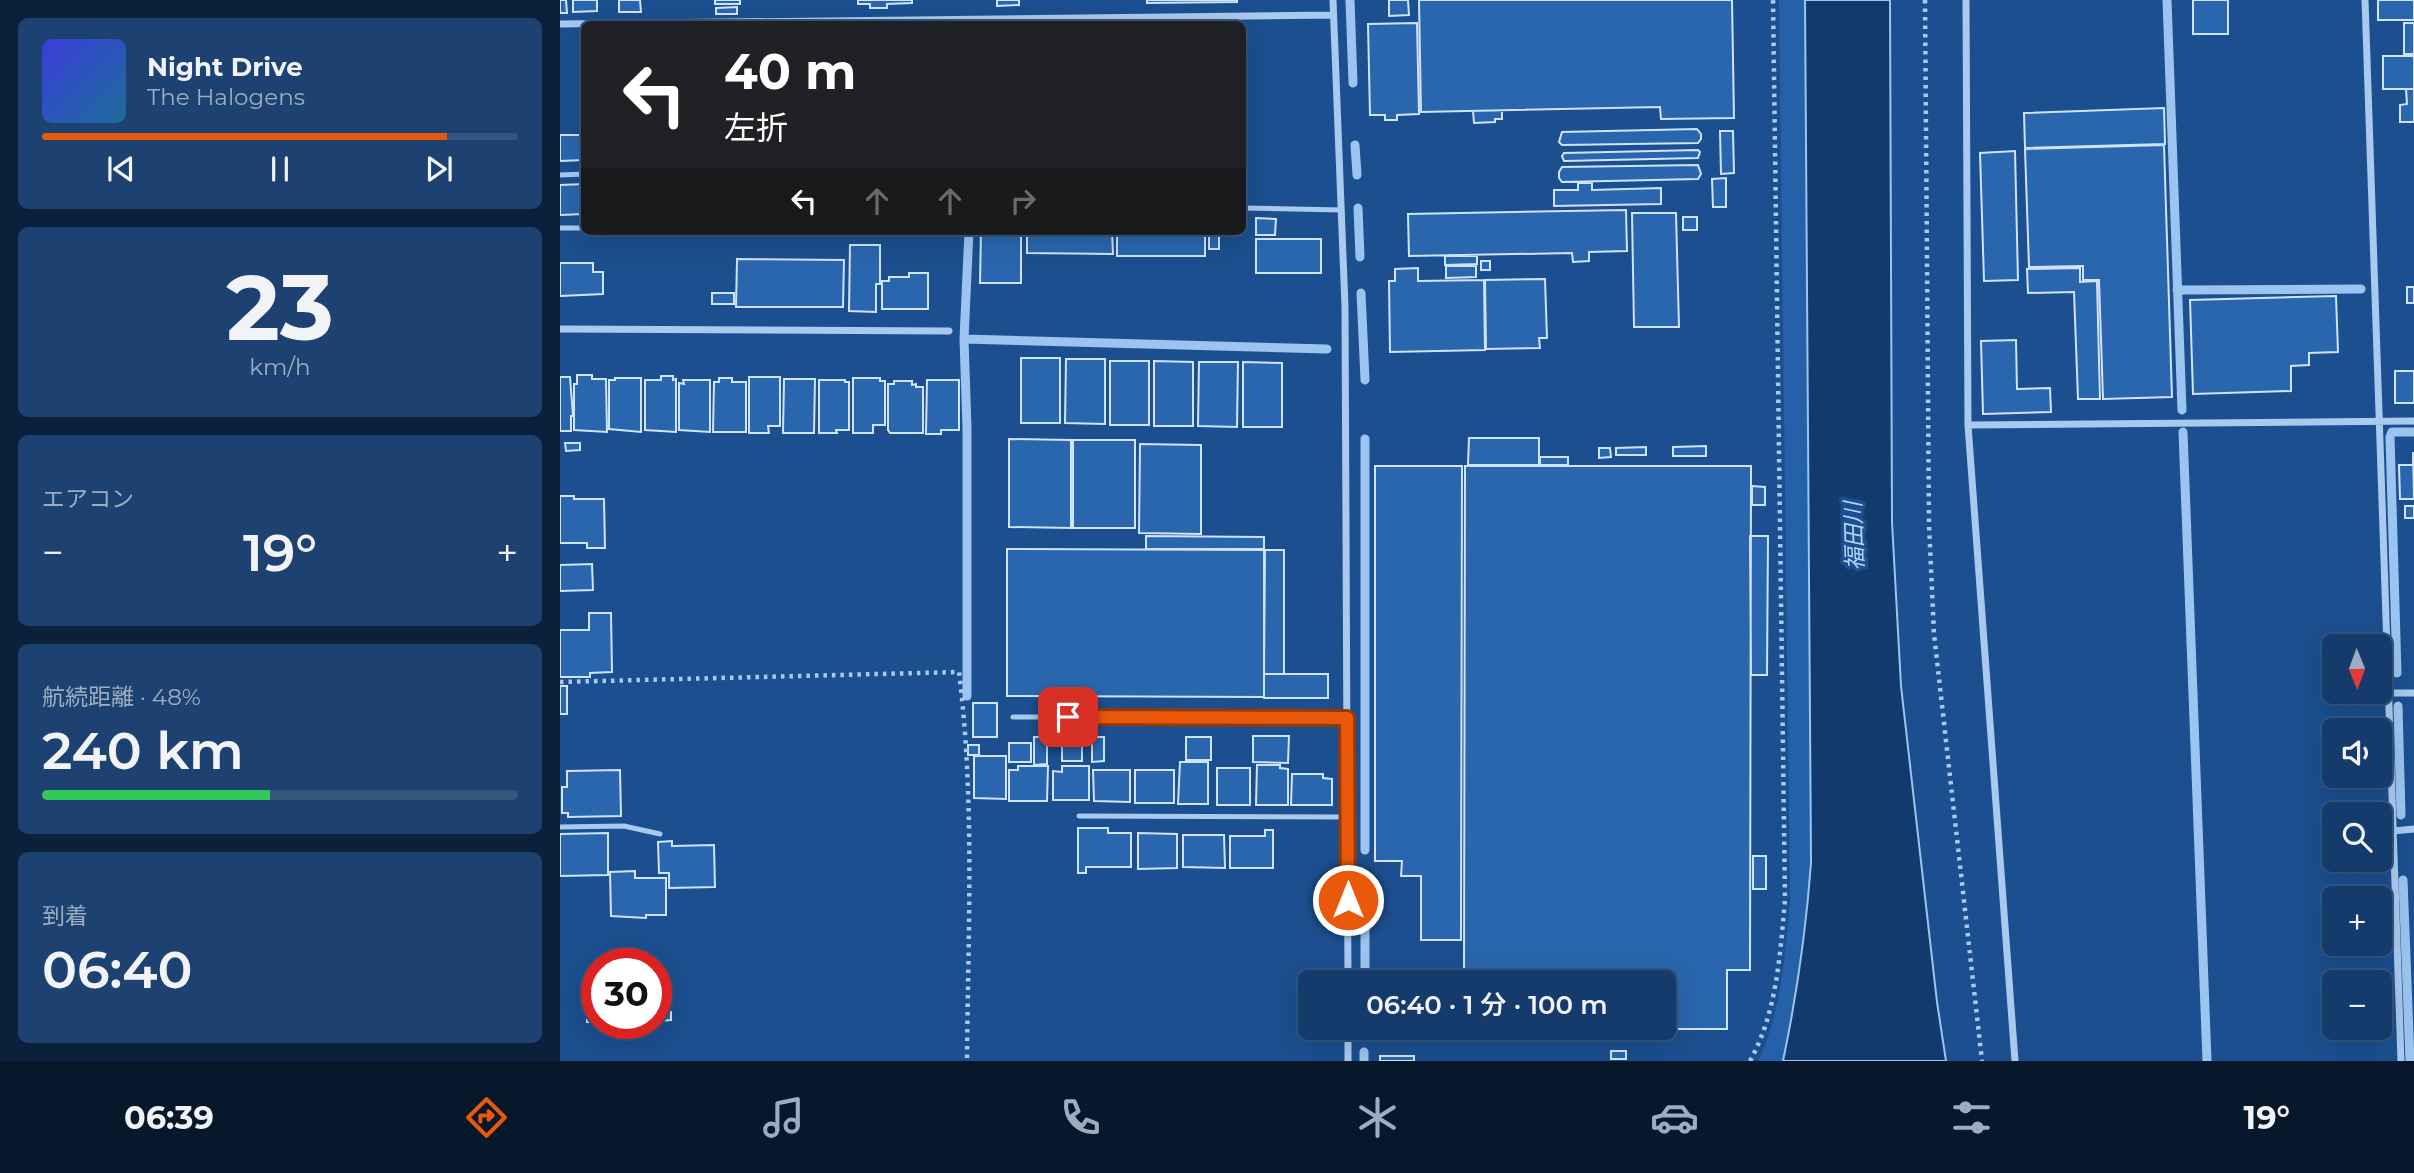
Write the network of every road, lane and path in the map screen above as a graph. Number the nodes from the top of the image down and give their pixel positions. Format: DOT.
graph roads {
  1 [pos="1333,0"];
  2 [pos="1773,0"];
  3 [pos="1925,0"];
  4 [pos="1966,0"];
  5 [pos="2365,0"];
  6 [pos="1333,15"];
  7 [pos="789,21"];
  8 [pos="560,24"];
  9 [pos="581,24"];
  10 [pos="581,174"];
  11 [pos="560,175"];
  12 [pos="1246,208"];
  13 [pos="1342,210"];
  14 [pos="560,228"];
  15 [pos="581,228"];
  16 [pos="560,329"];
  17 [pos="950,331"];
  18 [pos="2379,421"];
  19 [pos="2414,421"];
  20 [pos="1968,425"];
  21 [pos="2387,634"];
  22 [pos="560,682"];
  23 [pos="2414,693"];
  24 [pos="2392,694"];
  25 [pos="2389,704"];
  26 [pos="1013,717"];
  27 [pos="1347,718"];
  28 [pos="1079,817"];
  29 [pos="1347,817"];
  30 [pos="560,827"];
  31 [pos="2414,829"];
  32 [pos="2393,831"];
  33 [pos="660,834"];
  34 [pos="1348,970"];
  35 [pos="1348,1040"];
  36 [pos="967,1061"];
  37 [pos="1348,1061"];
  38 [pos="1749,1061"];
  39 [pos="1982,1061"];
  40 [pos="2015,1061"];
  41 [pos="2401,1061"];
  1 -- 6 [label="street"];
  2 -- 38 [label="path"];
  3 -- 39 [label="path"];
  4 -- 20 [label="street"];
  5 -- 18 [label="street"];
  6 -- 7 [label="street"];
  6 -- 13 [label="street"];
  8 -- 9 [label="street"];
  10 -- 11 [label="lane"];
  12 -- 13 [label="lane"];
  13 -- 27 [label="street"];
  14 -- 15 [label="lane"];
  16 -- 17 [label="street"];
  18 -- 19 [label="street"];
  18 -- 20 [label="street"];
  18 -- 21 [label="street"];
  20 -- 40 [label="street"];
  22 -- 36 [label="path"];
  23 -- 24 [label="street"];
  25 -- 32 [label="street"];
  26 -- 27 [label="lane"];
  27 -- 29 [label="street"];
  28 -- 29 [label="lane"];
  29 -- 34 [label="street"];
  30 -- 33 [label="lane"];
  31 -- 32 [label="street"];
  32 -- 41 [label="street"];
  35 -- 37 [label="street"];
}
